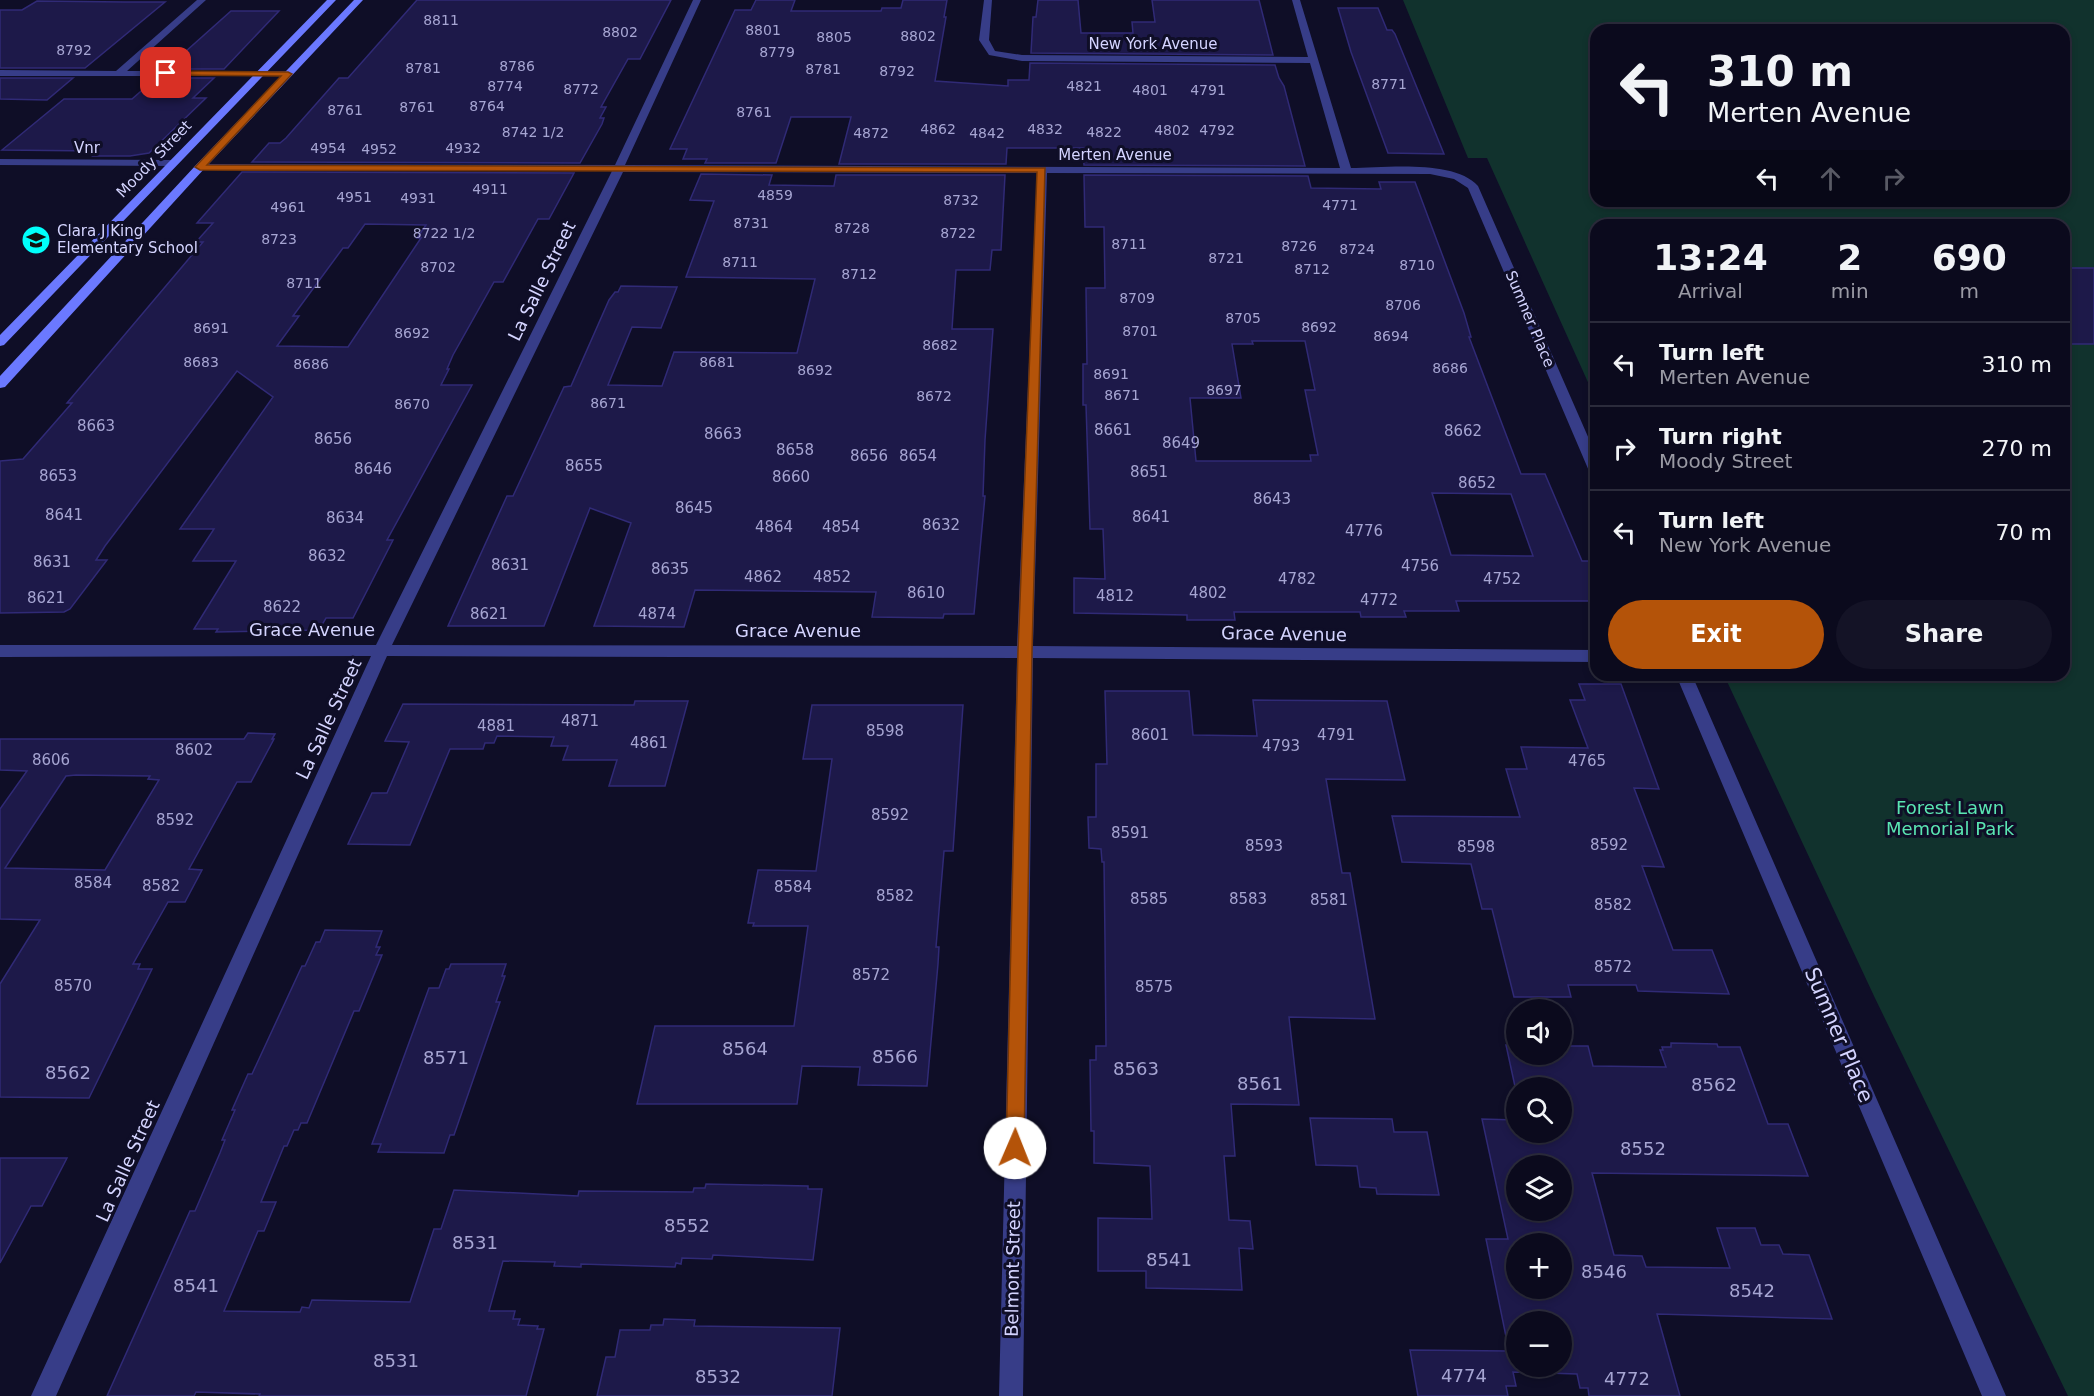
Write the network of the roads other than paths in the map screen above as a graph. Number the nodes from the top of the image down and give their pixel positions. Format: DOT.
graph roads {
  1 [pos="202,0"];
  2 [pos="332,0"];
  3 [pos="358,0"];
  4 [pos="698,0"];
  5 [pos="988,0"];
  6 [pos="1296,0"];
  7 [pos="1314,60"];
  8 [pos="0,73"];
  9 [pos="119,73"];
  10 [pos="260,74"];
  11 [pos="288,74"];
  12 [pos="0,162"];
  13 [pos="173,163"];
  14 [pos="200,167"];
  15 [pos="619,168"];
  16 [pos="1042,170"];
  17 [pos="1346,170"];
  18 [pos="1455,175"];
  19 [pos="0,342"];
  20 [pos="0,384"];
  21 [pos="1590,457"];
  22 [pos="382,649"];
  23 [pos="0,651"];
  24 [pos="1025,651"];
  25 [pos="1590,656"];
  26 [pos="1687,681"];
  27 [pos="43,1396"];
  28 [pos="1011,1396"];
  29 [pos="1994,1396"];
  1 -- 9 [label="street"];
  2 -- 10 [label="main road, Moody Street"];
  3 -- 11 [label="main road"];
  4 -- 15 [label="street, La Salle Street"];
  5 -- 7 [label="street, New York Avenue"];
  6 -- 7 [label="street"];
  7 -- 17 [label="street"];
  8 -- 9 [label="street"];
  9 -- 10 [label="street"];
  10 -- 11 [label="street"];
  10 -- 13 [label="main road, Moody Street"];
  11 -- 14 [label="main road"];
  12 -- 13 [label="street, Vnr"];
  13 -- 14 [label="main road"];
  13 -- 19 [label="main road, Moody Street"];
  14 -- 15 [label="street, Merten Avenue"];
  14 -- 20 [label="main road"];
  15 -- 16 [label="street, Merten Avenue"];
  15 -- 22 [label="street, La Salle Street"];
  16 -- 17 [label="street, Merten Avenue"];
  16 -- 24 [label="street, Belmont Street"];
  17 -- 18 [label="street, Merten Avenue"];
  18 -- 21 [label="street, Sumner Place"];
  22 -- 23 [label="street, Grace Avenue"];
  22 -- 24 [label="street, Grace Avenue"];
  22 -- 27 [label="street, La Salle Street"];
  24 -- 25 [label="street, Grace Avenue"];
  24 -- 28 [label="street, Belmont Street"];
  26 -- 29 [label="street, Sumner Place"];
}
